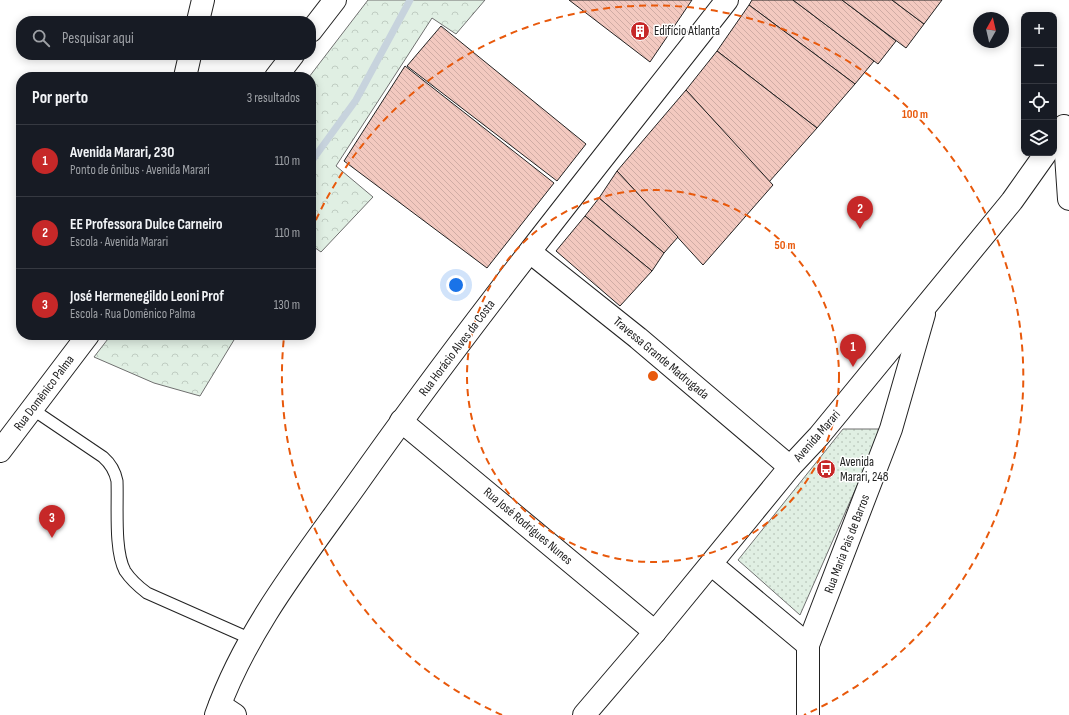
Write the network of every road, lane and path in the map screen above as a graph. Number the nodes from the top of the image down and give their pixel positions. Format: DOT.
graph roads {
  1 [pos="203,0"];
  2 [pos="335,0"];
  3 [pos="728,0"];
  4 [pos="199,16"];
  5 [pos="316,25"];
  6 [pos="189,60"];
  7 [pos="289,60"];
  8 [pos="186,72"];
  9 [pos="280,72"];
  10 [pos="1062,129"];
  11 [pos="1044,156"];
  12 [pos="1069,199"];
  13 [pos="530,252"];
  14 [pos="927,305"];
  15 [pos="84,340"];
  16 [pos="32,409"];
  17 [pos="401,421"];
  18 [pos="0,451"];
  19 [pos="790,467"];
  20 [pos="711,564"];
  21 [pos="655,632"];
  22 [pos="251,639"];
  23 [pos="808,645"];
  24 [pos="224,712"];
  25 [pos="584,715"];
  26 [pos="808,715"];
  1 -- 4 [label="street"];
  2 -- 5 [label="street"];
  3 -- 13 [label="street, Rua Horácio Alves da Costa"];
  6 -- 8 [label="street"];
  7 -- 9 [label="street"];
  10 -- 12 [label="street"];
  11 -- 14 [label="street, Avenida Marari"];
  13 -- 17 [label="street, Rua Horácio Alves da Costa"];
  13 -- 19 [label="street, Travessa Grande Madrugada"];
  14 -- 19 [label="street, Avenida Marari"];
  14 -- 23 [label="street, Rua Maria Pais de Barros"];
  15 -- 16 [label="street, Rua Domênico Palma"];
  16 -- 18 [label="street, Rua Domênico Palma"];
  16 -- 22 [label="lane"];
  17 -- 21 [label="street, Rua José Rodrigues Nunes"];
  17 -- 22 [label="street, Rua Horácio Alves da Costa"];
  19 -- 20 [label="street, Avenida Marari"];
  20 -- 21 [label="street, Avenida Marari"];
  20 -- 23 [label="street"];
  21 -- 25 [label="street, Avenida Marari"];
  22 -- 24 [label="street, Rua Horácio Alves da Costa"];
  23 -- 26 [label="street, Rua Maria Pais de Barros"];
}
